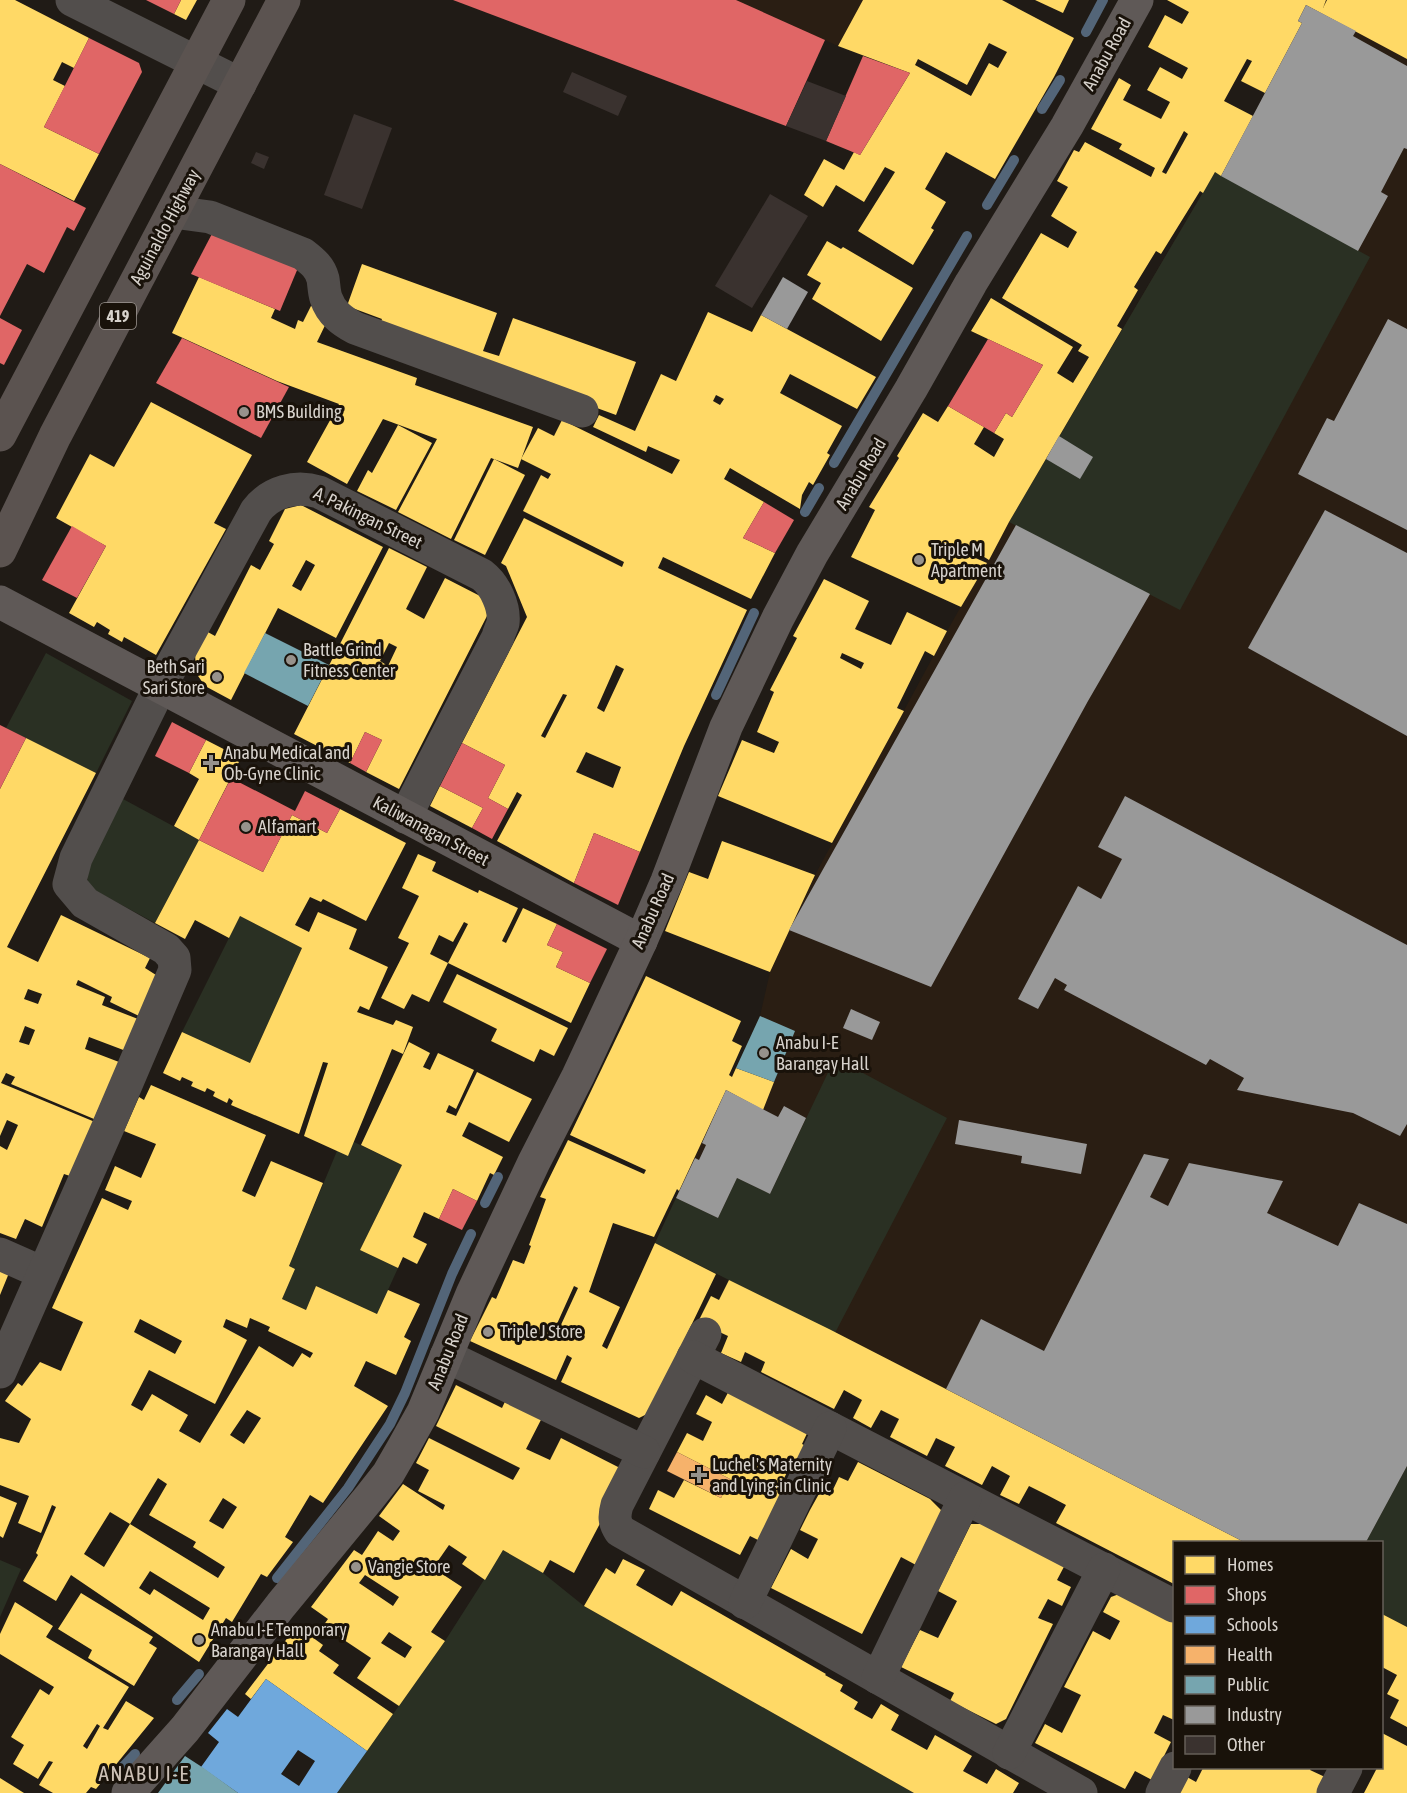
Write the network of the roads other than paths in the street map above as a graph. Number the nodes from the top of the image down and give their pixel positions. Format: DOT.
graph roads {
  1 [pos="72,0"];
  2 [pos="230,0"];
  3 [pos="284,0"];
  4 [pos="1137,0"];
  5 [pos="197,63"];
  6 [pos="240,84"];
  7 [pos="173,212"];
  8 [pos="582,411"];
  9 [pos="6,424"];
  10 [pos="55,436"];
  11 [pos="0,551"];
  12 [pos="0,602"];
  13 [pos="160,687"];
  14 [pos="405,817"];
  15 [pos="640,941"];
  16 [pos="0,1254"];
  17 [pos="43,1273"];
  18 [pos="446,1356"];
  19 [pos="0,1372"];
  20 [pos="830,1428"];
  21 [pos="644,1452"];
  22 [pos="965,1498"];
  23 [pos="1104,1569"];
  24 [pos="745,1603"];
  25 [pos="1173,1605"];
  26 [pos="878,1678"];
  27 [pos="1010,1753"];
  28 [pos="1174,1769"];
  29 [pos="1345,1769"];
  30 [pos="128,1793"];
  31 [pos="1081,1793"];
  32 [pos="1162,1793"];
  33 [pos="1333,1793"];
  1 -- 5 [label="street"];
  2 -- 5 [label="highway, 419"];
  3 -- 6 [label="highway, Aguinaldo Highway / 419"];
  4 -- 15 [label="street, Anabu Road"];
  5 -- 6 [label="street"];
  5 -- 9 [label="highway, 419"];
  6 -- 7 [label="highway, Aguinaldo Highway / 419"];
  7 -- 8 [label="street"];
  7 -- 10 [label="highway, Aguinaldo Highway / 419"];
  9 -- 10 [label="highway"];
  10 -- 11 [label="highway, Aguinaldo Highway / 419"];
  12 -- 13 [label="street, Kaliwanagan Street"];
  13 -- 14 [label="street, Kaliwanagan Street"];
  13 -- 14 [label="street, A. Pakingan Street"];
  13 -- 17 [label="street, A. Pakingan Street"];
  14 -- 15 [label="street, Kaliwanagan Street"];
  15 -- 18 [label="street, Anabu Road"];
  16 -- 17 [label="street"];
  17 -- 19 [label="street"];
  18 -- 21 [label="street"];
  18 -- 30 [label="street, Anabu Road"];
  20 -- 21 [label="street"];
  20 -- 22 [label="street"];
  20 -- 24 [label="street"];
  21 -- 24 [label="street"];
  22 -- 23 [label="street"];
  22 -- 26 [label="street"];
  23 -- 25 [label="street"];
  23 -- 27 [label="street"];
  24 -- 26 [label="street"];
  26 -- 27 [label="street"];
  27 -- 31 [label="street"];
  28 -- 32 [label="street"];
  29 -- 33 [label="street"];
}
